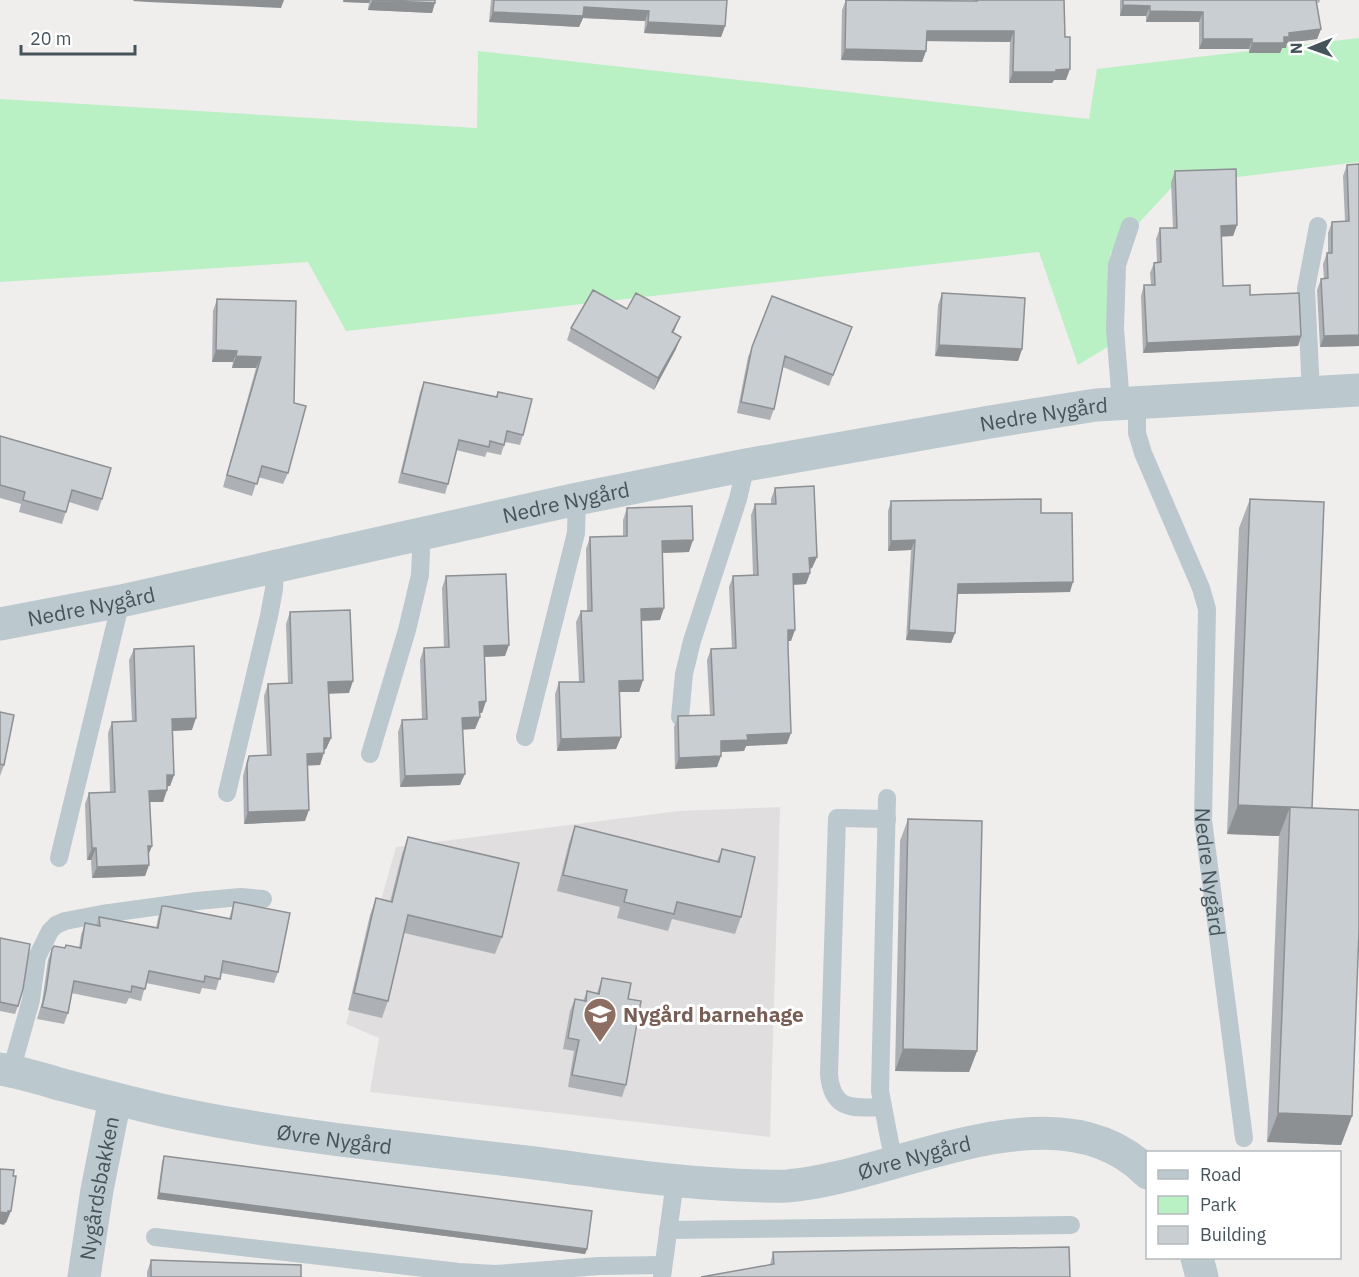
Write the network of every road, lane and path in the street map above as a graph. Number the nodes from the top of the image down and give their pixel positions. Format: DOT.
graph roads {
  1 [pos="1130,226"];
  2 [pos="1318,226"];
  3 [pos="1359,390"];
  4 [pos="1311,392"];
  5 [pos="1129,402"];
  6 [pos="746,465"];
  7 [pos="577,499"];
  8 [pos="417,535"];
  9 [pos="275,566"];
  10 [pos="121,601"];
  11 [pos="0,624"];
  12 [pos="680,717"];
  13 [pos="525,737"];
  14 [pos="370,754"];
  15 [pos="228,793"];
  16 [pos="887,798"];
  17 [pos="887,819"];
  18 [pos="59,858"];
  19 [pos="263,899"];
  20 [pos="6,1070"];
  21 [pos="115,1099"];
  22 [pos="883,1107"];
  23 [pos="1244,1138"];
  24 [pos="896,1163"];
  25 [pos="1146,1171"];
  26 [pos="675,1181"];
  27 [pos="1071,1225"];
  28 [pos="668,1230"];
  29 [pos="155,1237"];
  30 [pos="1198,1259"];
  31 [pos="663,1271"];
  32 [pos="459,1274"];
  33 [pos="84,1277"];
  34 [pos="1202,1277"];
  1 -- 5 [label="lane"];
  2 -- 4 [label="lane"];
  3 -- 4 [label="street, Nedre Nygård"];
  4 -- 5 [label="street, Nedre Nygård"];
  5 -- 6 [label="street, Nedre Nygård"];
  5 -- 23 [label="lane, Nedre Nygård"];
  6 -- 7 [label="street, Nedre Nygård"];
  6 -- 12 [label="lane"];
  7 -- 8 [label="street, Nedre Nygård"];
  7 -- 13 [label="lane"];
  8 -- 9 [label="street, Nedre Nygård"];
  8 -- 14 [label="lane"];
  9 -- 10 [label="street, Nedre Nygård"];
  9 -- 15 [label="lane"];
  10 -- 11 [label="street, Nedre Nygård"];
  10 -- 18 [label="lane"];
  16 -- 17 [label="lane"];
  17 -- 22 [label="lane"];
  17 -- 22 [label="lane"];
  19 -- 20 [label="lane"];
  20 -- 21 [label="street, Øvre Nygård"];
  21 -- 26 [label="street, Øvre Nygård"];
  21 -- 33 [label="street, Nygårdsbakken"];
  22 -- 24 [label="lane"];
  24 -- 25 [label="street, Øvre Nygård"];
  24 -- 26 [label="street, Øvre Nygård"];
  26 -- 28 [label="lane"];
  27 -- 28 [label="lane"];
  28 -- 31 [label="lane"];
  29 -- 32 [label="lane"];
  30 -- 34 [label="street"];
  31 -- 32 [label="lane"];
}
